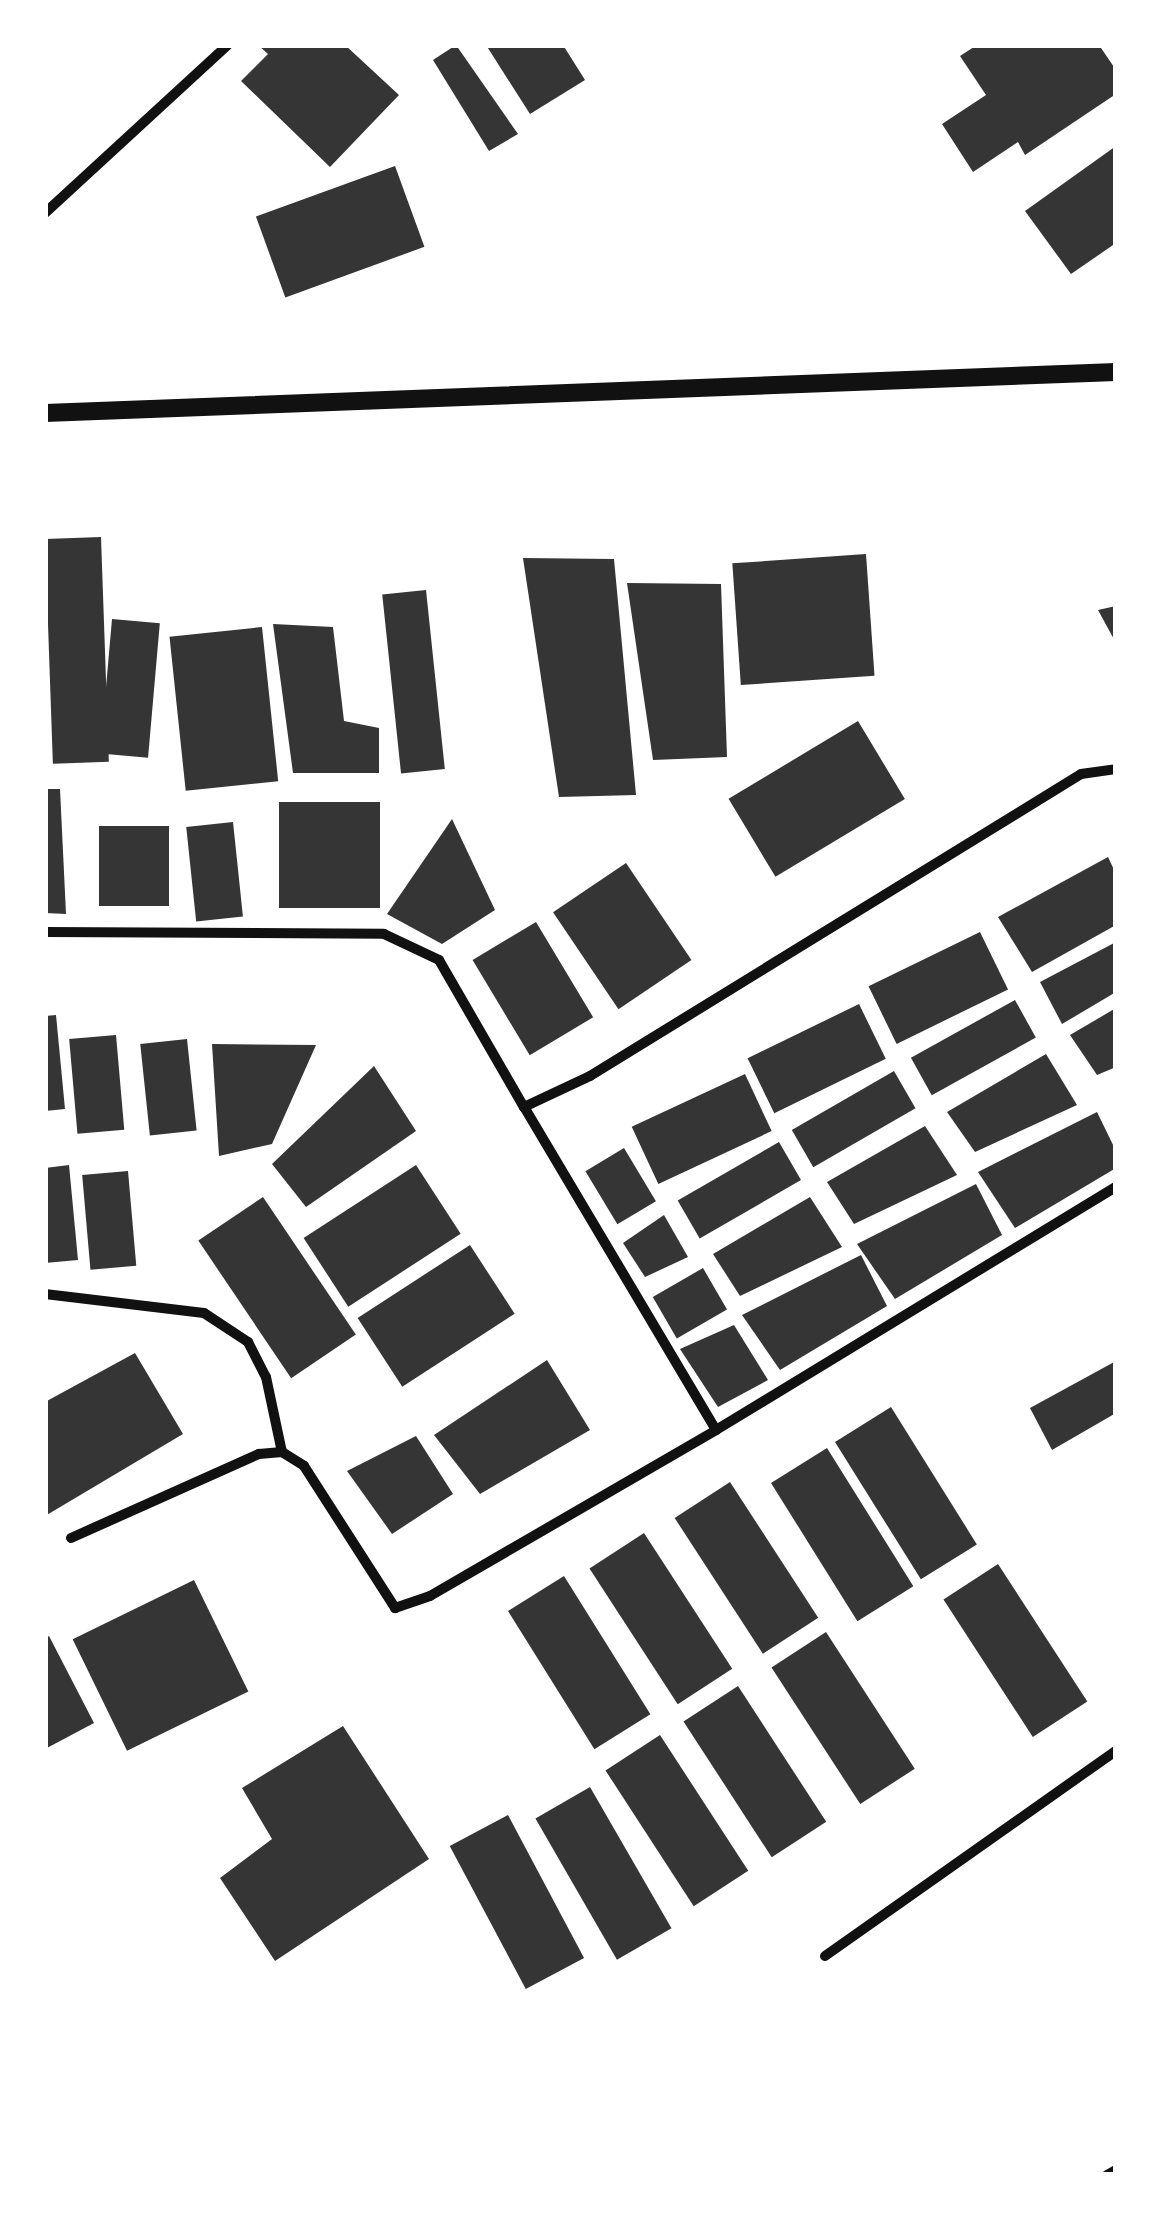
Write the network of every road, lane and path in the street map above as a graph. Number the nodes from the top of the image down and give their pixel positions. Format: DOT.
graph roads {
  1 [pos="228,45"];
  2 [pos="45,213"];
  3 [pos="1116,372"];
  4 [pos="45,413"];
  5 [pos="1116,770"];
  6 [pos="45,932"];
  7 [pos="524,1107"];
  8 [pos="1116,1187"];
  9 [pos="45,1294"];
  10 [pos="716,1430"];
  11 [pos="282,1452"];
  12 [pos="71,1538"];
  13 [pos="1116,1751"];
  14 [pos="826,1956"];
  15 [pos="1116,2170"];
  16 [pos="1107,2175"];
  1 -- 2 [label="street"];
  3 -- 4 [label="street"];
  5 -- 7 [label="street"];
  6 -- 7 [label="street"];
  7 -- 10 [label="street"];
  8 -- 10 [label="street"];
  9 -- 11 [label="street"];
  10 -- 11 [label="street"];
  11 -- 12 [label="street"];
  13 -- 14 [label="street"];
  15 -- 16 [label="street"];
}
